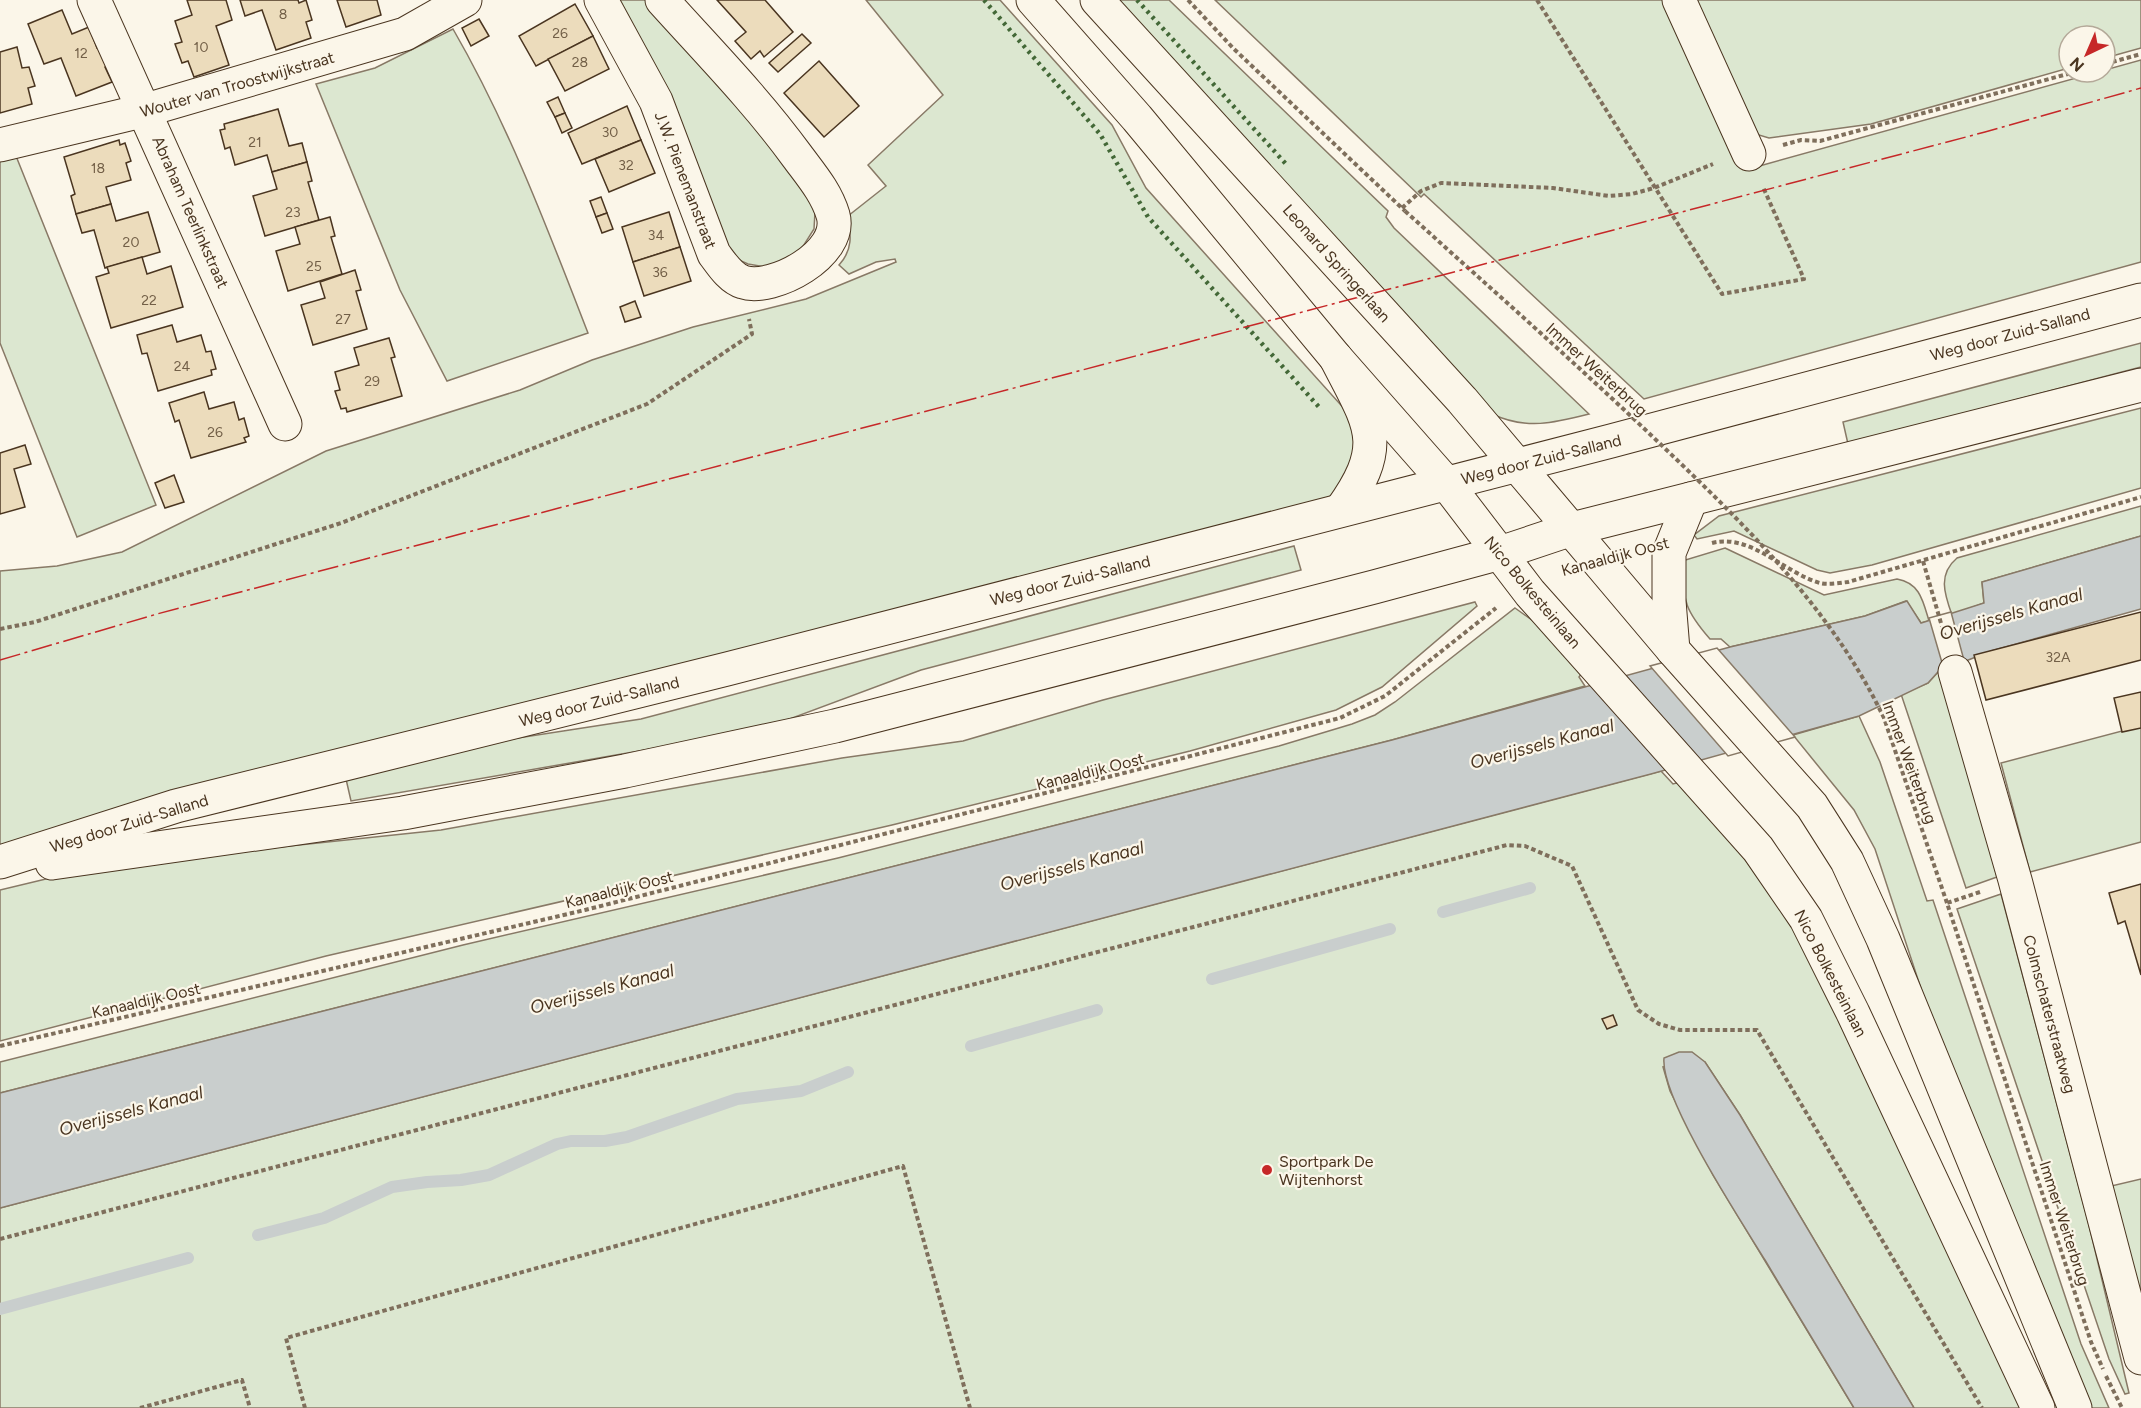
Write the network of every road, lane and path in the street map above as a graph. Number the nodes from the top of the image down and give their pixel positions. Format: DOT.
graph roads {
  1 [pos="94,0"];
  2 [pos="465,0"];
  3 [pos="601,0"];
  4 [pos="662,0"];
  5 [pos="1033,0"];
  6 [pos="1098,0"];
  7 [pos="1188,0"];
  8 [pos="1537,0"];
  9 [pos="1680,0"];
  10 [pos="2141,54"];
  11 [pos="2117,61"];
  12 [pos="2057,77"];
  13 [pos="146,110"];
  14 [pos="0,145"];
  15 [pos="1748,152"];
  16 [pos="1654,188"];
  17 [pos="1404,209"];
  18 [pos="1776,216"];
  19 [pos="742,282"];
  20 [pos="2141,300"];
  21 [pos="1336,358"];
  22 [pos="2141,386"];
  23 [pos="285,424"];
  24 [pos="1517,465"];
  25 [pos="1446,483"];
  26 [pos="2141,497"];
  27 [pos="1691,499"];
  28 [pos="1341,510"];
  29 [pos="1572,529"];
  30 [pos="1500,553"];
  31 [pos="1669,553"];
  32 [pos="1923,561"];
  33 [pos="1530,593"];
  34 [pos="1936,604"];
  35 [pos="0,629"];
  36 [pos="1673,650"];
  37 [pos="1955,672"];
  38 [pos="0,862"];
  39 [pos="0,871"];
  40 [pos="1964,897"];
  41 [pos="1947,903"];
  42 [pos="0,1046"];
  43 [pos="0,1239"];
  44 [pos="2141,1358"];
  45 [pos="140,1408"];
  46 [pos="250,1408"];
  47 [pos="305,1408"];
  48 [pos="970,1408"];
  49 [pos="1982,1408"];
  50 [pos="2038,1408"];
  51 [pos="2075,1408"];
  52 [pos="2122,1408"];
  1 -- 13 [label="street, Abraham Teerlinkstraat"];
  2 -- 13 [label="street, Wouter van Troostwijkstraat"];
  3 -- 19 [label="street, J.W. Pienemanstraat"];
  4 -- 19 [label="street"];
  5 -- 21 [label="street"];
  6 -- 24 [label="street, Leonard Springerlaan"];
  7 -- 17 [label="path"];
  8 -- 16 [label="path"];
  9 -- 15 [label="street"];
  10 -- 11 [label="path"];
  12 -- 15 [label="path"];
  13 -- 14 [label="street, Wouter van Troostwijkstraat"];
  13 -- 23 [label="street, Abraham Teerlinkstraat"];
  15 -- 16 [label="path"];
  16 -- 17 [label="path"];
  16 -- 18 [label="path"];
  17 -- 41 [label="path, Immer Weiterbrug, bridge"];
  19 -- 35 [label="path"];
  20 -- 24 [label="street, Weg door Zuid-Salland"];
  21 -- 25 [label="street"];
  21 -- 28 [label="street"];
  22 -- 27 [label="street, Weg door Zuid-Salland"];
  24 -- 25 [label="street, Weg door Zuid-Salland"];
  24 -- 29 [label="street, Leonard Springerlaan"];
  25 -- 28 [label="street, Weg door Zuid-Salland"];
  25 -- 30 [label="street, Nico Bolkesteinlaan"];
  26 -- 32 [label="path, Kanaaldijk Oost"];
  27 -- 29 [label="street, Weg door Zuid-Salland"];
  27 -- 31 [label="street"];
  28 -- 38 [label="street, Weg door Zuid-Salland"];
  29 -- 30 [label="street, Weg door Zuid-Salland"];
  29 -- 36 [label="street"];
  30 -- 33 [label="street, Nico Bolkesteinlaan"];
  30 -- 39 [label="street, Weg door Zuid-Salland"];
  31 -- 32 [label="path, Kanaaldijk Oost"];
  31 -- 36 [label="street"];
  32 -- 34 [label="path"];
  33 -- 42 [label="path, Kanaaldijk Oost"];
  33 -- 50 [label="street, Nico Bolkesteinlaan"];
  36 -- 51 [label="street"];
  37 -- 44 [label="street, Colmschaterstraatweg"];
  40 -- 41 [label="path"];
  41 -- 52 [label="path, Immer Weiterbrug"];
  43 -- 49 [label="path"];
  45 -- 46 [label="path"];
  47 -- 48 [label="path"];
}
